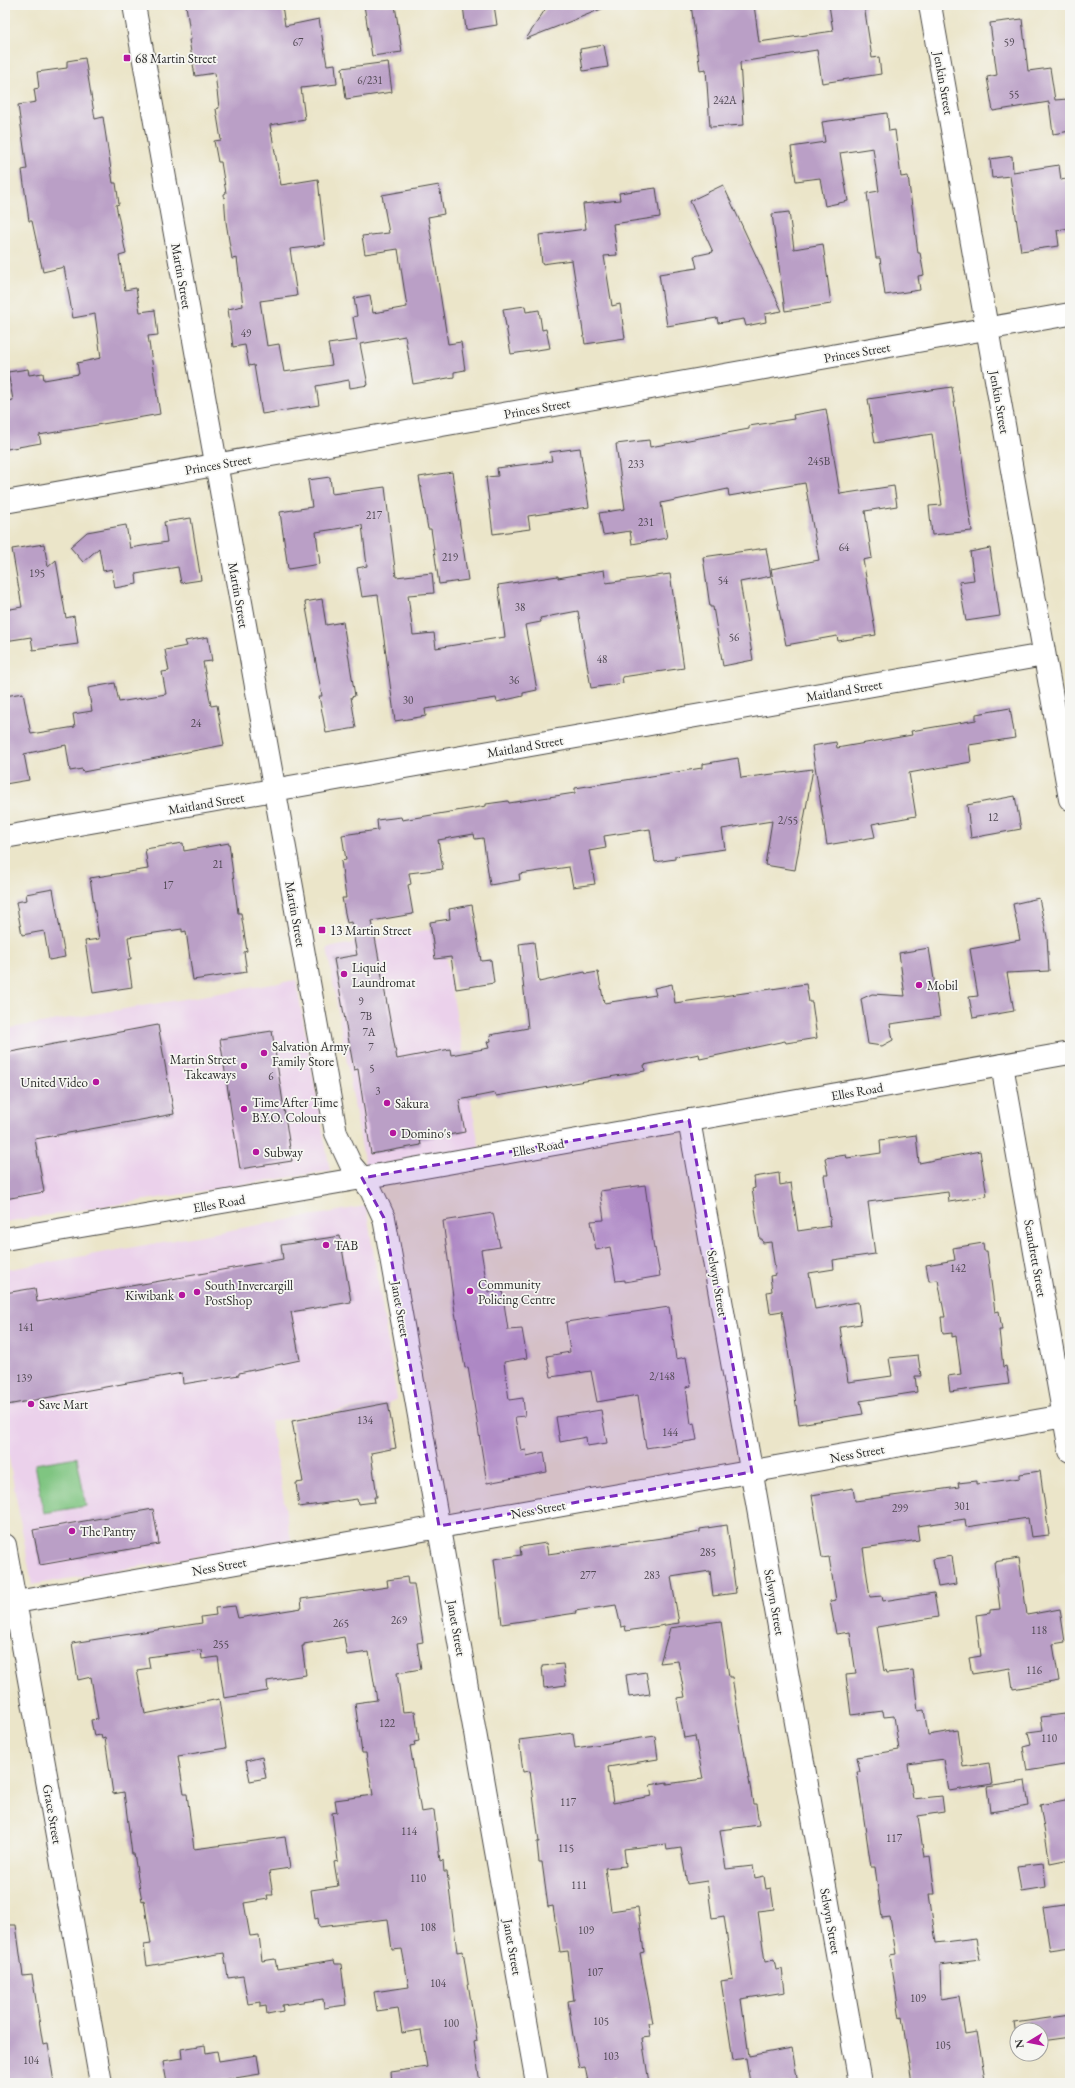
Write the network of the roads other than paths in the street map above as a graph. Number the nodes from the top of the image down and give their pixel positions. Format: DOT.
graph roads {
  1 [pos="134,5"];
  2 [pos="930,5"];
  3 [pos="1070,314"];
  4 [pos="987,328"];
  5 [pos="215,465"];
  6 [pos="5,502"];
  7 [pos="1044,655"];
  8 [pos="274,791"];
  9 [pos="1070,799"];
  10 [pos="5,838"];
  11 [pos="1070,1053"];
  12 [pos="1002,1065"];
  13 [pos="689,1120"];
  14 [pos="362,1178"];
  15 [pos="5,1239"];
  16 [pos="1067,1415"];
  17 [pos="1070,1451"];
  18 [pos="752,1472"];
  19 [pos="439,1526"];
  20 [pos="5,1545"];
  21 [pos="10,1603"];
  22 [pos="101,2083"];
  23 [pos="538,2083"];
  24 [pos="860,2083"];
  1 -- 5 [label="street, Martin Street"];
  2 -- 4 [label="street, Jenkin Street"];
  3 -- 4 [label="street, Princes Street"];
  4 -- 5 [label="street, Princes Street"];
  4 -- 7 [label="street, Jenkin Street"];
  5 -- 6 [label="street, Princes Street"];
  5 -- 8 [label="street, Martin Street"];
  7 -- 8 [label="street, Maitland Street"];
  7 -- 9 [label="street, Jenkin Street"];
  8 -- 10 [label="street, Maitland Street"];
  8 -- 14 [label="street, Martin Street"];
  11 -- 12 [label="street, Elles Road"];
  12 -- 13 [label="street, Elles Road"];
  12 -- 16 [label="street, Scandrett Street"];
  13 -- 14 [label="street, Elles Road"];
  13 -- 18 [label="street, Selwyn Street"];
  14 -- 15 [label="street, Elles Road"];
  14 -- 19 [label="street, Janet Street"];
  16 -- 17 [label="street, Scandrett Street"];
  16 -- 18 [label="street, Ness Street"];
  18 -- 19 [label="street, Ness Street"];
  18 -- 24 [label="street, Selwyn Street"];
  19 -- 21 [label="street, Ness Street"];
  19 -- 23 [label="street, Janet Street"];
  20 -- 21 [label="street, Grace Street"];
  21 -- 22 [label="street, Grace Street"];
}
